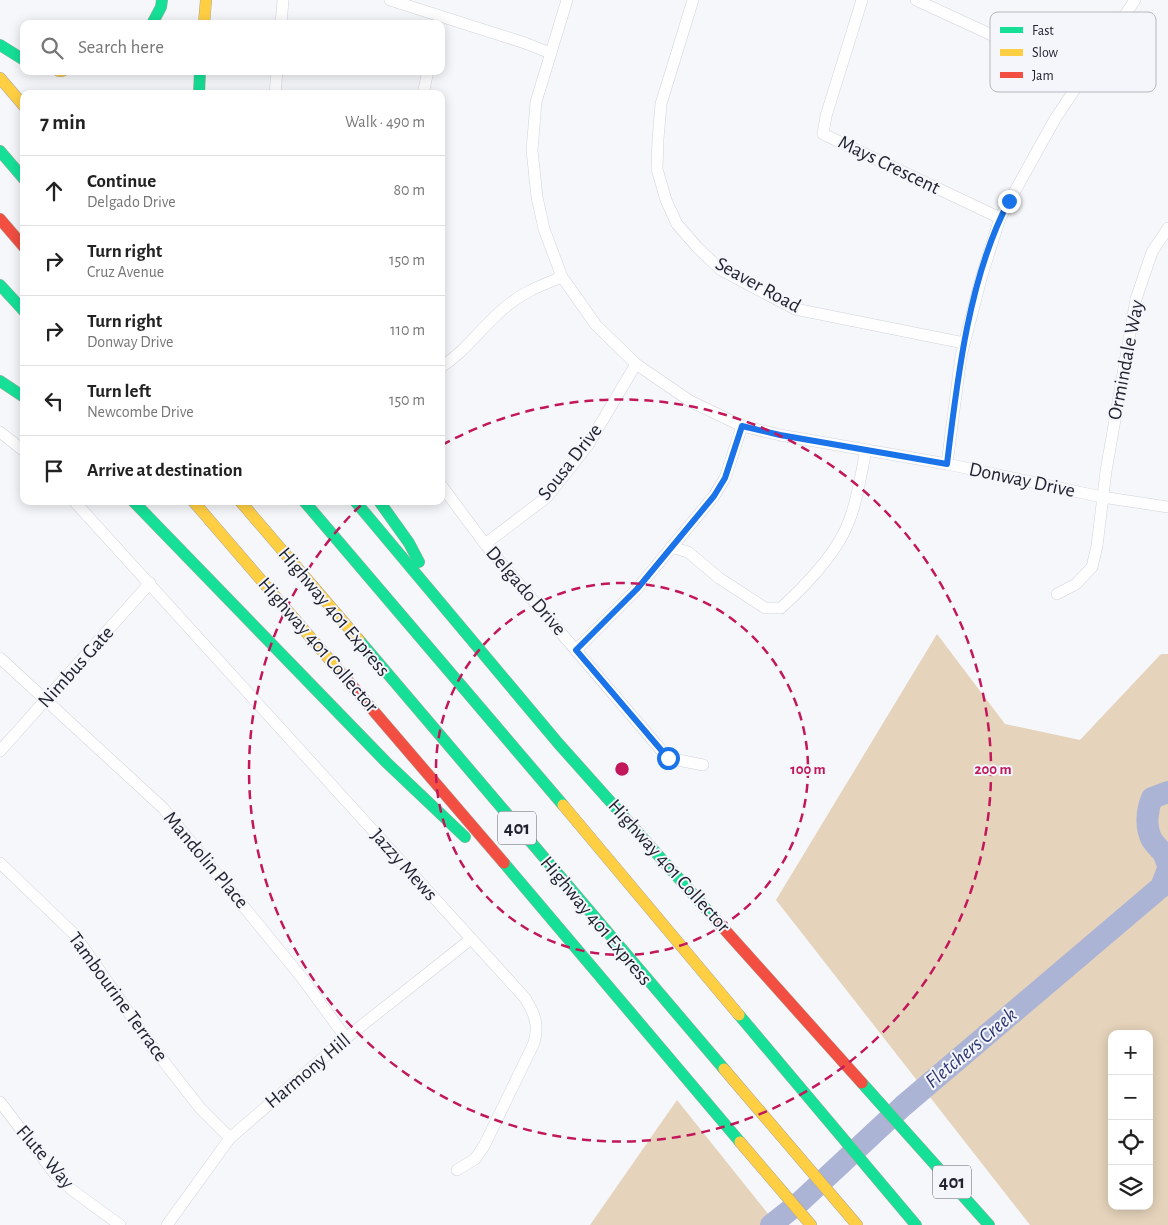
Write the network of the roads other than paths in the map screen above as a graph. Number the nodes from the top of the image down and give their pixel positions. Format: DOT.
graph roads {
  1 [pos="162,0"];
  2 [pos="206,0"];
  3 [pos="283,0"];
  4 [pos="390,0"];
  5 [pos="567,0"];
  6 [pos="693,0"];
  7 [pos="862,0"];
  8 [pos="916,0"];
  9 [pos="1135,0"];
  10 [pos="1127,12"];
  11 [pos="154,20"];
  12 [pos="204,20"];
  13 [pos="281,20"];
  14 [pos="437,20"];
  15 [pos="445,23"];
  16 [pos="990,34"];
  17 [pos="0,45"];
  18 [pos="550,53"];
  19 [pos="20,58"];
  20 [pos="200,75"];
  21 [pos="277,75"];
  22 [pos="427,75"];
  23 [pos="0,78"];
  24 [pos="198,90"];
  25 [pos="275,90"];
  26 [pos="424,90"];
  27 [pos="1072,92"];
  28 [pos="20,101"];
  29 [pos="0,151"];
  30 [pos="20,174"];
  31 [pos="1000,218"];
  32 [pos="0,219"];
  33 [pos="1168,228"];
  34 [pos="20,242"];
  35 [pos="562,277"];
  36 [pos="0,285"];
  37 [pos="20,307"];
  38 [pos="964,343"];
  39 [pos="636,364"];
  40 [pos="445,365"];
  41 [pos="0,381"];
  42 [pos="20,394"];
  43 [pos="742,426"];
  44 [pos="0,432"];
  45 [pos="20,448"];
  46 [pos="866,450"];
  47 [pos="947,464"];
  48 [pos="445,490"];
  49 [pos="1102,497"];
  50 [pos="78,505"];
  51 [pos="137,505"];
  52 [pos="196,505"];
  53 [pos="243,505"];
  54 [pos="307,505"];
  55 [pos="358,505"];
  56 [pos="382,505"];
  57 [pos="1168,507"];
  58 [pos="485,544"];
  59 [pos="671,547"];
  60 [pos="150,583"];
  61 [pos="1058,594"];
  62 [pos="439,602"];
  63 [pos="576,650"];
  64 [pos="0,658"];
  65 [pos="46,701"];
  66 [pos="0,751"];
  67 [pos="704,765"];
  68 [pos="0,863"];
  69 [pos="533,900"];
  70 [pos="471,939"];
  71 [pos="346,1038"];
  72 [pos="0,1102"];
  73 [pos="230,1138"];
  74 [pos="457,1170"];
  75 [pos="120,1225"];
  76 [pos="166,1225"];
  77 [pos="811,1225"];
  78 [pos="857,1225"];
  79 [pos="916,1225"];
  80 [pos="989,1225"];
  1 -- 11 [label="highway"];
  2 -- 12 [label="highway"];
  3 -- 13 [label="street"];
  4 -- 14 [label="street"];
  5 -- 18 [label="street, Donway Drive"];
  6 -- 38 [label="street, Seaver Road"];
  7 -- 31 [label="street, Mays Crescent"];
  8 -- 16 [label="street"];
  9 -- 10 [label="street"];
  15 -- 18 [label="street"];
  17 -- 19 [label="highway"];
  18 -- 35 [label="street, Donway Drive"];
  20 -- 24 [label="highway"];
  21 -- 25 [label="street"];
  22 -- 26 [label="street"];
  23 -- 28 [label="highway"];
  27 -- 31 [label="street"];
  29 -- 30 [label="highway"];
  31 -- 38 [label="street"];
  32 -- 34 [label="highway"];
  33 -- 49 [label="street, Ormindale Way"];
  35 -- 39 [label="street, Donway Drive"];
  35 -- 40 [label="street"];
  36 -- 37 [label="highway"];
  38 -- 47 [label="street"];
  39 -- 43 [label="street, Donway Drive"];
  39 -- 58 [label="street, Sousa Drive"];
  41 -- 42 [label="highway"];
  43 -- 46 [label="street, Donway Drive"];
  43 -- 59 [label="street"];
  44 -- 45 [label="street"];
  46 -- 47 [label="street, Donway Drive"];
  46 -- 59 [label="street"];
  47 -- 49 [label="street, Donway Drive"];
  48 -- 58 [label="street, Delgado Drive"];
  49 -- 57 [label="street, Donway Drive"];
  49 -- 61 [label="street, Ormindale Way"];
  50 -- 60 [label="street, Jazzy Mews"];
  51 -- 69 [label="highway"];
  52 -- 69 [label="highway, Highway 401 Collector / 401"];
  53 -- 78 [label="highway, Highway 401 Express / 401"];
  54 -- 79 [label="highway, 401"];
  55 -- 62 [label="highway, Highway 401 Collector / 401"];
  56 -- 62 [label="highway"];
  58 -- 63 [label="street, Delgado Drive"];
  59 -- 63 [label="street"];
  60 -- 65 [label="street, Nimbus Gate"];
  60 -- 70 [label="street, Jazzy Mews"];
  62 -- 80 [label="highway, Highway 401 Collector / 401"];
  63 -- 67 [label="street, Delgado Drive"];
  64 -- 65 [label="street, Mandolin Place"];
  65 -- 66 [label="street, Nimbus Gate"];
  65 -- 71 [label="street, Mandolin Place"];
  68 -- 73 [label="street, Tambourine Terrace"];
  69 -- 77 [label="highway, Highway 401 Collector / 401"];
  70 -- 71 [label="street, Harmony Hill"];
  70 -- 74 [label="street, Jazzy Mews"];
  71 -- 73 [label="street, Harmony Hill"];
  72 -- 75 [label="street, Flute Way"];
  73 -- 76 [label="street, Harmony Hill"];
}
